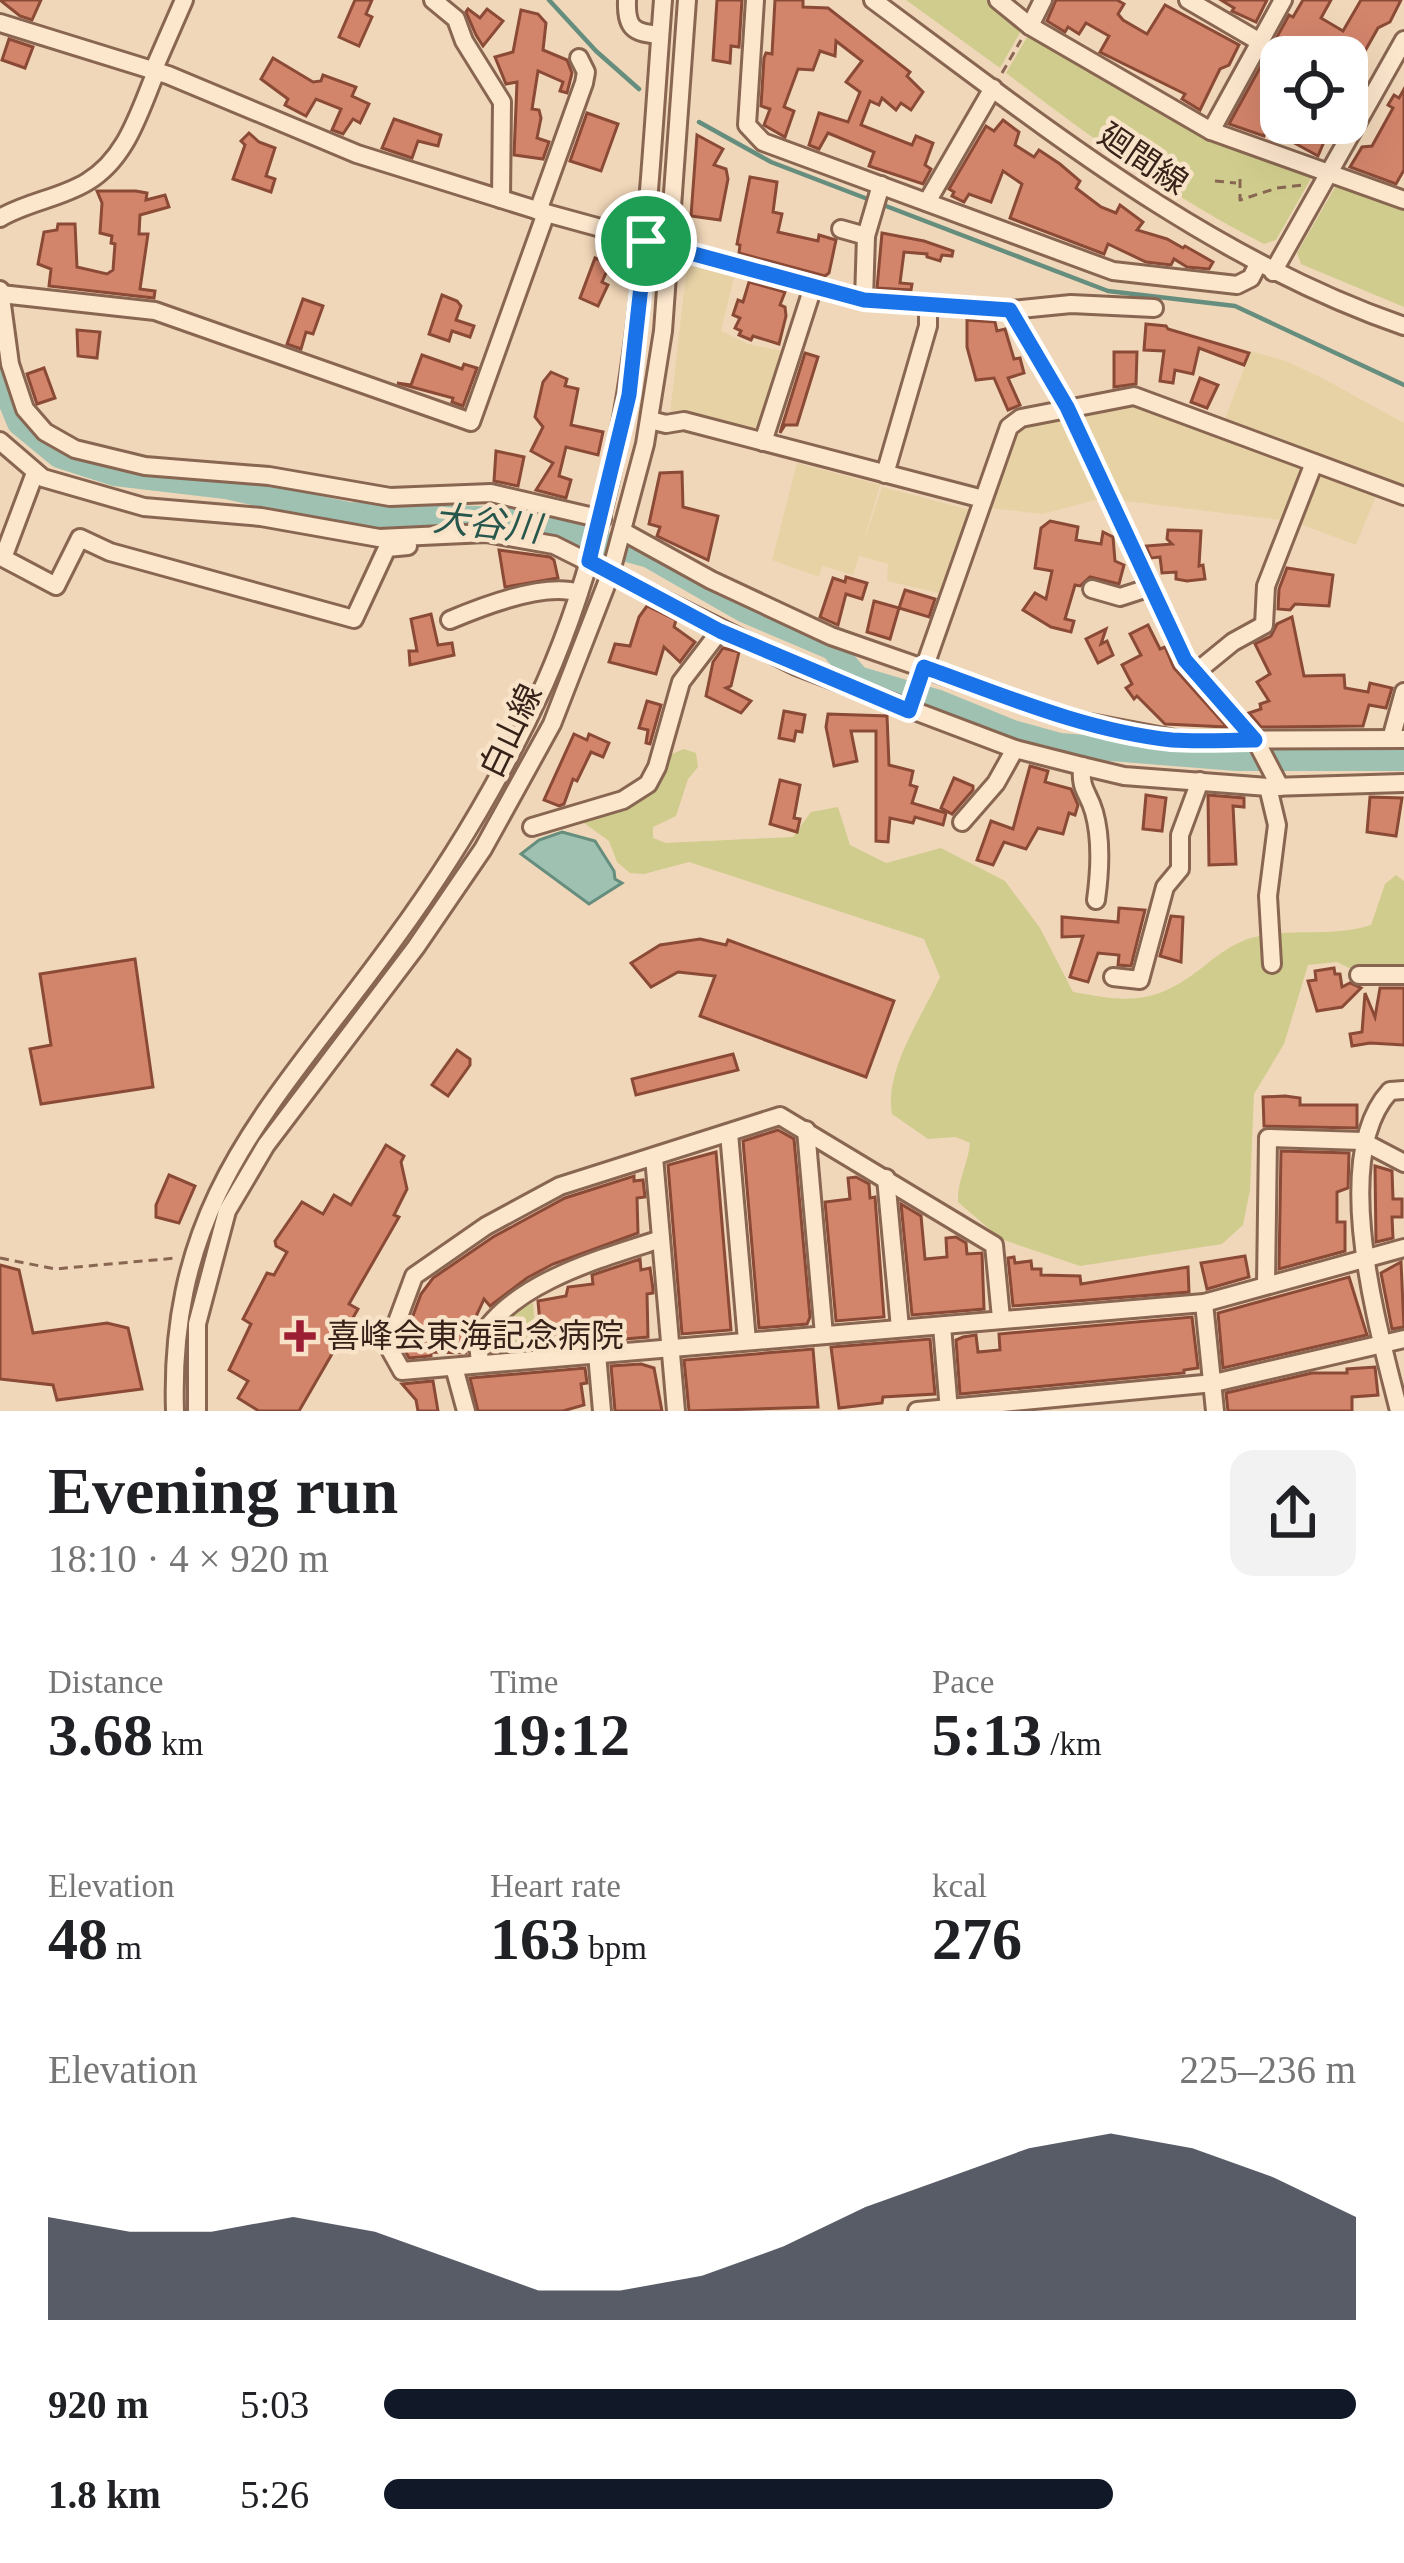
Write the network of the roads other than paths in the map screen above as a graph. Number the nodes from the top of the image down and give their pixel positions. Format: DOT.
graph roads {
  1 [pos="184,0"];
  2 [pos="433,0"];
  3 [pos="627,0"];
  4 [pos="663,0"];
  5 [pos="686,0"];
  6 [pos="755,0"];
  7 [pos="873,0"];
  8 [pos="998,0"];
  9 [pos="1043,0"];
  10 [pos="1188,0"];
  11 [pos="1283,0"];
  12 [pos="0,23"];
  13 [pos="1030,26"];
  14 [pos="660,35"];
  15 [pos="1263,36"];
  16 [pos="1404,40"];
  17 [pos="1260,42"];
  18 [pos="579,58"];
  19 [pos="154,71"];
  20 [pos="997,82"];
  21 [pos="1211,131"];
  22 [pos="1327,172"];
  23 [pos="878,196"];
  24 [pos="501,200"];
  25 [pos="1404,200"];
  26 [pos="927,202"];
  27 [pos="542,212"];
  28 [pos="0,218"];
  29 [pos="841,229"];
  30 [pos="866,236"];
  31 [pos="646,241"];
  32 [pos="670,245"];
  33 [pos="1266,268"];
  34 [pos="813,287"];
  35 [pos="0,292"];
  36 [pos="864,300"];
  37 [pos="928,307"];
  38 [pos="1154,308"];
  39 [pos="1010,310"];
  40 [pos="1404,326"];
  41 [pos="1067,407"];
  42 [pos="650,420"];
  43 [pos="0,441"];
  44 [pos="764,442"];
  45 [pos="1314,463"];
  46 [pos="35,473"];
  47 [pos="885,475"];
  48 [pos="1404,496"];
  49 [pos="982,500"];
  50 [pos="601,522"];
  51 [pos="454,534"];
  52 [pos="623,534"];
  53 [pos="590,559"];
  54 [pos="611,571"];
  55 [pos="1151,587"];
  56 [pos="1092,589"];
  57 [pos="579,592"];
  58 [pos="450,620"];
  59 [pos="720,631"];
  60 [pos="923,670"];
  61 [pos="1196,673"];
  62 [pos="1404,692"];
  63 [pos="910,708"];
  64 [pos="1398,739"];
  65 [pos="1256,742"];
  66 [pos="1015,749"];
  67 [pos="1082,766"];
  68 [pos="1200,781"];
  69 [pos="1275,784"];
  70 [pos="1403,785"];
  71 [pos="962,822"];
  72 [pos="532,827"];
  73 [pos="1096,900"];
  74 [pos="1271,964"];
  75 [pos="1404,975"];
  76 [pos="1359,976"];
  77 [pos="1113,977"];
  78 [pos="1404,1090"];
  79 [pos="806,1130"];
  80 [pos="729,1133"];
  81 [pos="1362,1142"];
  82 [pos="654,1157"];
  83 [pos="1404,1163"];
  84 [pos="886,1178"];
  85 [pos="661,1239"];
  86 [pos="1404,1248"];
  87 [pos="1364,1259"];
  88 [pos="1266,1285"];
  89 [pos="1204,1303"];
  90 [pos="1001,1318"];
  91 [pos="942,1326"];
  92 [pos="901,1328"];
  93 [pos="824,1335"];
  94 [pos="1404,1339"];
  95 [pos="747,1341"];
  96 [pos="1383,1345"];
  97 [pos="671,1348"];
  98 [pos="597,1354"];
  99 [pos="480,1364"];
  100 [pos="454,1367"];
  101 [pos="1214,1383"];
  102 [pos="1041,1406"];
  103 [pos="949,1410"];
  104 [pos="175,1411"];
  105 [pos="197,1411"];
  106 [pos="466,1411"];
  107 [pos="602,1411"];
  108 [pos="676,1411"];
  109 [pos="917,1411"];
  110 [pos="1215,1411"];
  111 [pos="1399,1411"];
  1 -- 19 [label="street"];
  2 -- 24 [label="street"];
  3 -- 14 [label="street"];
  4 -- 14 [label="street, 白山線"];
  5 -- 32 [label="street, 白山線"];
  6 -- 23 [label="street"];
  7 -- 20 [label="street, 廻間線"];
  8 -- 13 [label="street"];
  9 -- 13 [label="street"];
  10 -- 17 [label="street"];
  11 -- 15 [label="street"];
  12 -- 19 [label="street"];
  13 -- 21 [label="street"];
  14 -- 31 [label="street, 白山線"];
  16 -- 22 [label="street"];
  17 -- 21 [label="street"];
  18 -- 27 [label="street"];
  19 -- 24 [label="street"];
  19 -- 28 [label="street"];
  20 -- 26 [label="street"];
  20 -- 33 [label="street, 廻間線"];
  21 -- 22 [label="street"];
  22 -- 25 [label="street"];
  22 -- 33 [label="street"];
  23 -- 26 [label="street"];
  23 -- 30 [label="street"];
  24 -- 27 [label="street"];
  26 -- 33 [label="street"];
  27 -- 31 [label="street"];
  27 -- 35 [label="street"];
  29 -- 30 [label="street"];
  30 -- 36 [label="street"];
  31 -- 32 [label="street"];
  31 -- 50 [label="street, 白山線"];
  32 -- 34 [label="street"];
  32 -- 42 [label="street, 白山線"];
  33 -- 40 [label="street, 廻間線"];
  34 -- 36 [label="street"];
  34 -- 44 [label="street"];
  35 -- 50 [label="street"];
  36 -- 37 [label="street"];
  37 -- 39 [label="street"];
  37 -- 47 [label="street"];
  38 -- 39 [label="street"];
  39 -- 41 [label="street"];
  41 -- 45 [label="street"];
  41 -- 49 [label="street"];
  41 -- 55 [label="street"];
  42 -- 44 [label="street"];
  42 -- 52 [label="street, 白山線"];
  43 -- 46 [label="street"];
  44 -- 47 [label="street"];
  45 -- 48 [label="street"];
  45 -- 61 [label="street"];
  46 -- 51 [label="street"];
  46 -- 51 [label="street"];
  47 -- 49 [label="street"];
  49 -- 60 [label="street"];
  50 -- 53 [label="street, 白山線"];
  51 -- 53 [label="street"];
  52 -- 54 [label="street, 白山線"];
  52 -- 60 [label="street"];
  53 -- 54 [label="street"];
  53 -- 57 [label="street, 白山線"];
  54 -- 59 [label="street"];
  54 -- 105 [label="street, 白山線"];
  55 -- 56 [label="street"];
  55 -- 61 [label="street"];
  57 -- 58 [label="street"];
  57 -- 104 [label="street, 白山線"];
  59 -- 63 [label="street"];
  59 -- 72 [label="street"];
  60 -- 63 [label="street"];
  60 -- 65 [label="street"];
  61 -- 65 [label="street"];
  62 -- 64 [label="street"];
  63 -- 66 [label="street"];
  64 -- 65 [label="street"];
  65 -- 69 [label="street"];
  66 -- 67 [label="street"];
  66 -- 71 [label="street"];
  67 -- 68 [label="street"];
  67 -- 73 [label="street"];
  68 -- 69 [label="street"];
  68 -- 77 [label="street"];
  69 -- 70 [label="street"];
  69 -- 74 [label="street"];
  75 -- 76 [label="street"];
  78 -- 81 [label="street"];
  79 -- 80 [label="street"];
  79 -- 84 [label="street"];
  79 -- 93 [label="street"];
  80 -- 82 [label="street"];
  80 -- 95 [label="street"];
  81 -- 83 [label="street"];
  81 -- 87 [label="street"];
  81 -- 88 [label="street"];
  82 -- 85 [label="street"];
  82 -- 100 [label="street"];
  84 -- 90 [label="street"];
  84 -- 92 [label="street"];
  85 -- 97 [label="street"];
  85 -- 99 [label="street"];
  86 -- 87 [label="street"];
  87 -- 88 [label="street"];
  87 -- 96 [label="street"];
  88 -- 89 [label="street"];
  89 -- 90 [label="street"];
  89 -- 101 [label="street"];
  90 -- 91 [label="street"];
  91 -- 92 [label="street"];
  91 -- 103 [label="street"];
  92 -- 93 [label="street"];
  93 -- 95 [label="street"];
  94 -- 96 [label="street"];
  95 -- 97 [label="street"];
  96 -- 101 [label="street"];
  96 -- 111 [label="street"];
  97 -- 98 [label="street"];
  97 -- 108 [label="street"];
  98 -- 99 [label="street"];
  98 -- 107 [label="street"];
  99 -- 100 [label="street"];
  100 -- 106 [label="street"];
  101 -- 102 [label="street"];
  101 -- 110 [label="street"];
  102 -- 103 [label="street"];
  103 -- 109 [label="street"];
}
